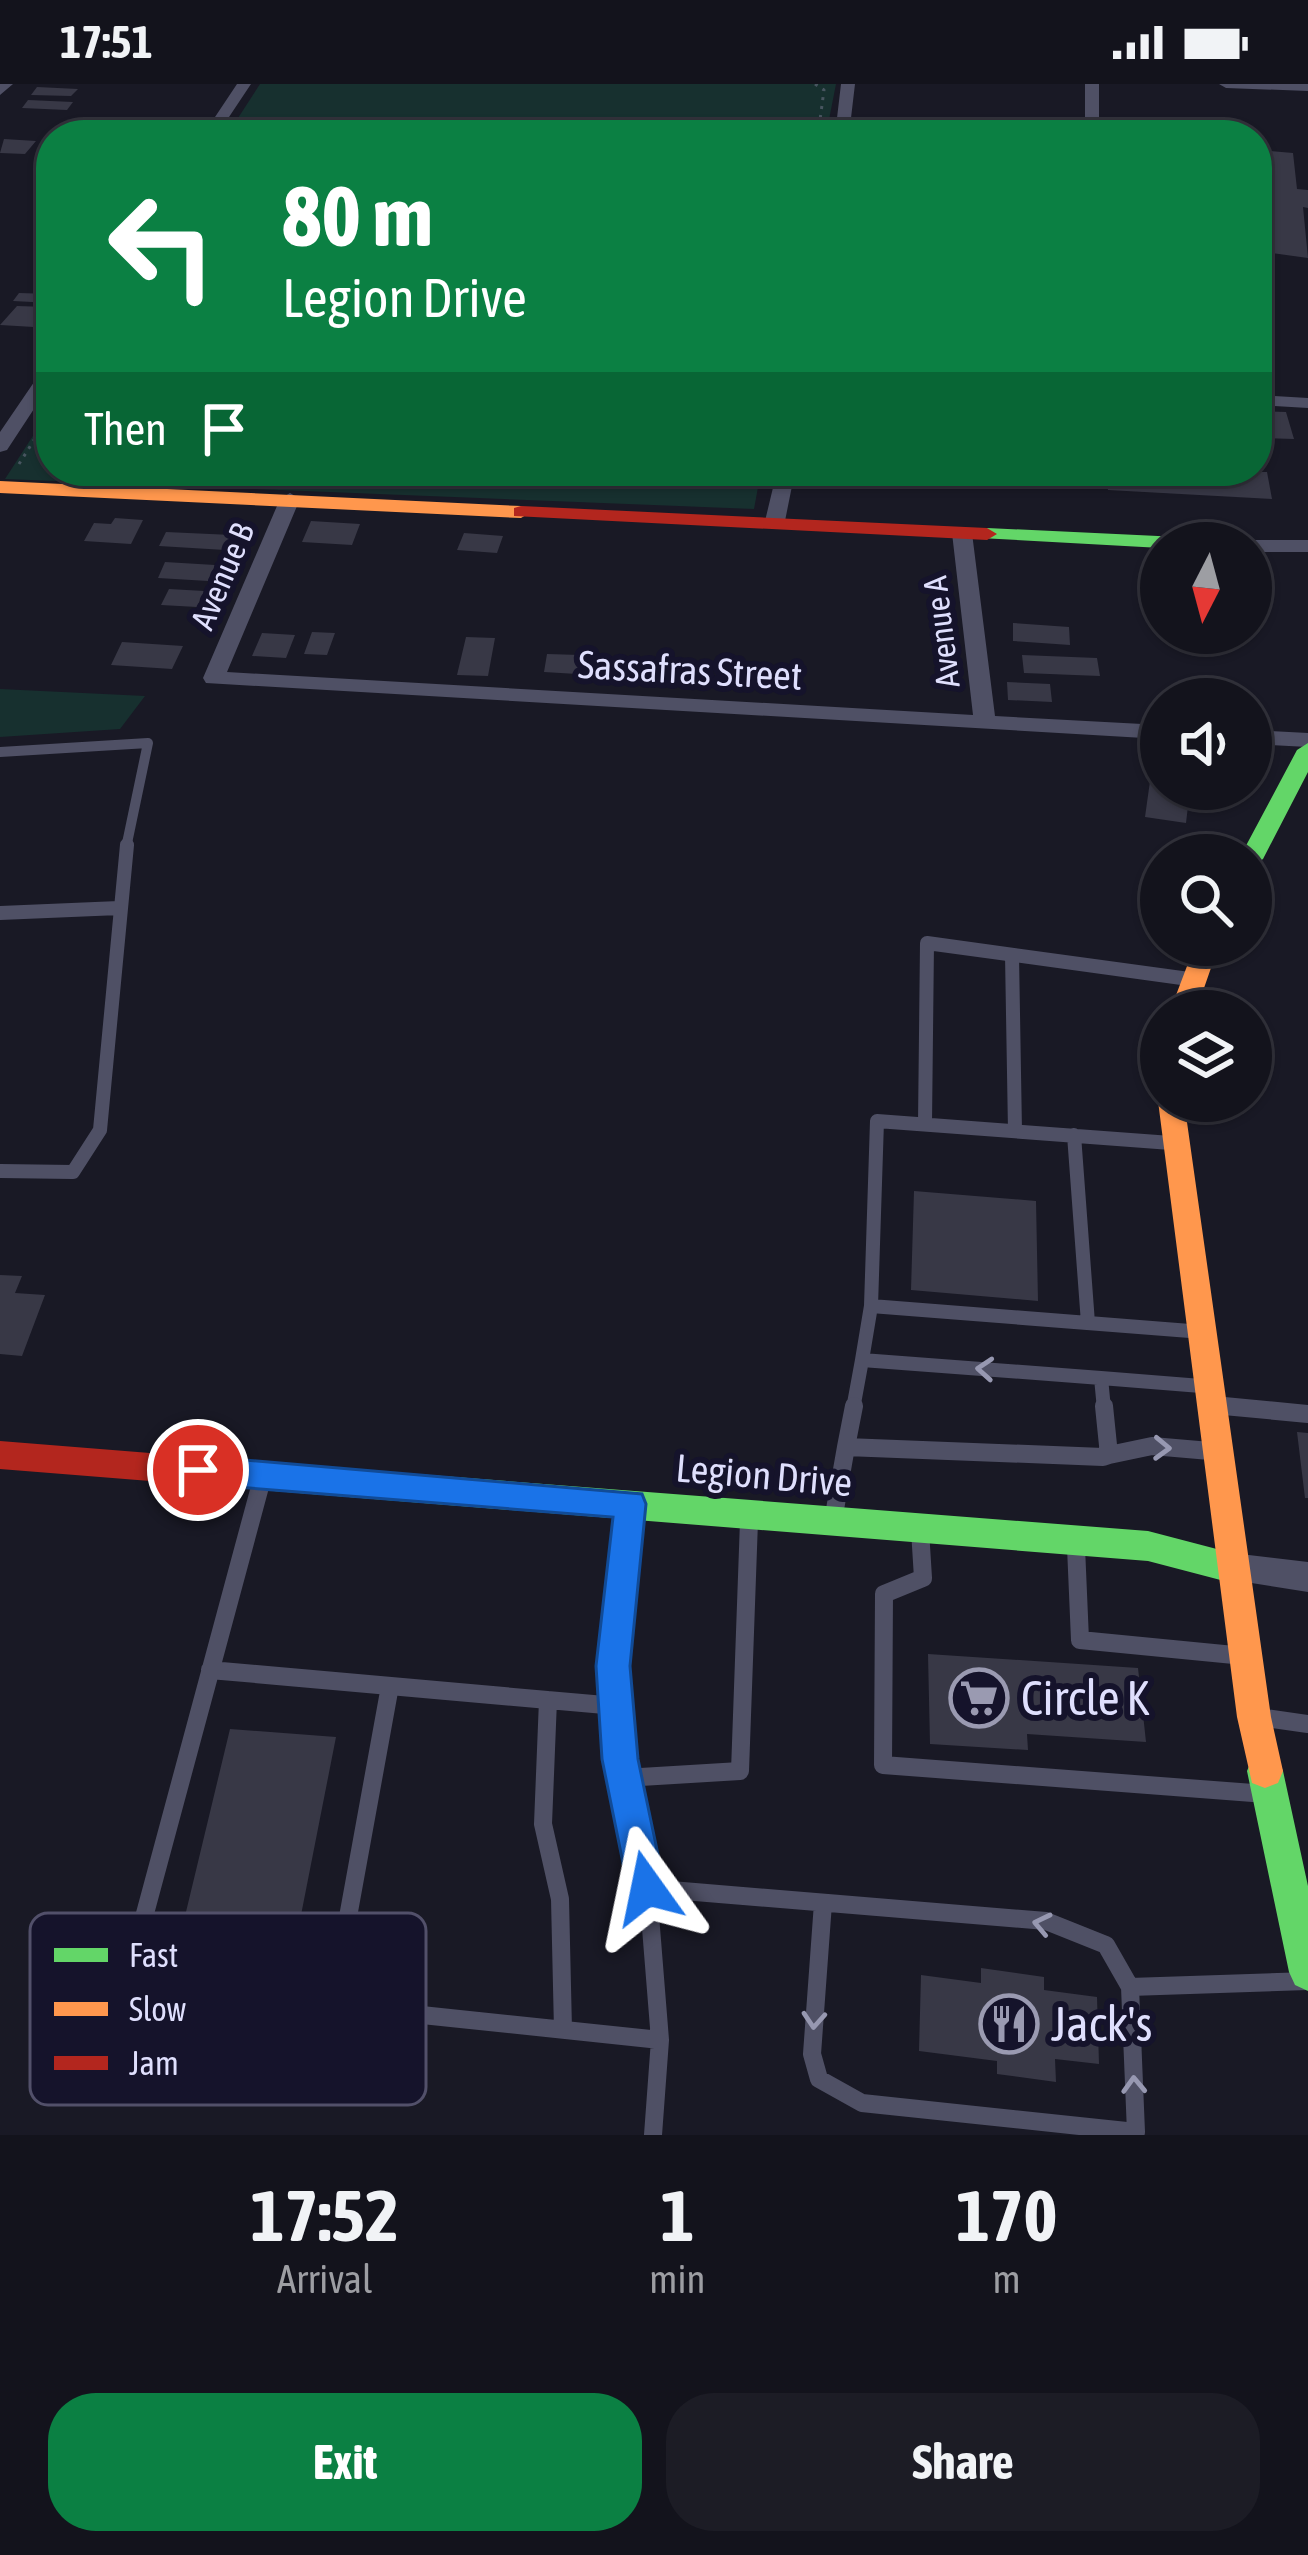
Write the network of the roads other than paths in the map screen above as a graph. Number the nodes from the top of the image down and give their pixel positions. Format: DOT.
graph roads {
  1 [pos="7,84"];
  2 [pos="244,84"];
  3 [pos="848,84"];
  4 [pos="1092,84"];
  5 [pos="1226,84"];
  6 [pos="1308,87"];
  7 [pos="0,91"];
  8 [pos="220,120"];
  9 [pos="844,120"];
  10 [pos="1091,120"];
  11 [pos="36,392"];
  12 [pos="1272,401"];
  13 [pos="1308,403"];
  14 [pos="0,446"];
  15 [pos="783,486"];
  16 [pos="0,487"];
  17 [pos="290,499"];
  18 [pos="775,521"];
  19 [pos="962,533"];
  20 [pos="1140,541"];
  21 [pos="1272,546"];
  22 [pos="1308,546"];
  23 [pos="214,678"];
  24 [pos="985,723"];
  25 [pos="1140,731"];
  26 [pos="1272,738"];
  27 [pos="1308,740"];
  28 [pos="1308,750"];
  29 [pos="0,752"];
  30 [pos="1264,834"];
  31 [pos="119,908"];
  32 [pos="0,913"];
  33 [pos="1012,955"];
  34 [pos="1199,966"];
  35 [pos="1194,979"];
  36 [pos="1190,990"];
  37 [pos="1174,1122"];
  38 [pos="926,1124"];
  39 [pos="1015,1131"];
  40 [pos="1073,1135"];
  41 [pos="1177,1143"];
  42 [pos="0,1172"];
  43 [pos="872,1306"];
  44 [pos="1088,1323"];
  45 [pos="1201,1331"];
  46 [pos="862,1360"];
  47 [pos="1102,1378"];
  48 [pos="1210,1396"];
  49 [pos="1308,1414"];
  50 [pos="846,1447"];
  51 [pos="1217,1451"];
  52 [pos="0,1455"];
  53 [pos="1109,1455"];
  54 [pos="263,1475"];
  55 [pos="630,1504"];
  56 [pos="750,1514"];
  57 [pos="833,1520"];
  58 [pos="920,1527"];
  59 [pos="1076,1540"];
  60 [pos="1232,1568"];
  61 [pos="1308,1577"];
  62 [pos="1245,1656"];
  63 [pos="210,1670"];
  64 [pos="390,1686"];
  65 [pos="548,1700"];
  66 [pos="616,1706"];
  67 [pos="1254,1717"];
  68 [pos="1308,1724"];
  69 [pos="624,1778"];
  70 [pos="1270,1795"];
  71 [pos="647,1888"];
  72 [pos="823,1903"];
  73 [pos="1301,1906"];
  74 [pos="145,1913"];
  75 [pos="349,1913"];
  76 [pos="1308,1976"];
  77 [pos="1130,1987"];
  78 [pos="426,2015"];
  79 [pos="563,2030"];
  80 [pos="660,2040"];
  81 [pos="653,2135"];
  1 -- 7 [label="street"];
  2 -- 8 [label="street"];
  3 -- 9 [label="street"];
  4 -- 10 [label="street"];
  5 -- 6 [label="street"];
  11 -- 14 [label="street"];
  12 -- 13 [label="street"];
  15 -- 18 [label="street"];
  16 -- 17 [label="street"];
  17 -- 18 [label="street"];
  17 -- 23 [label="street, Avenue B"];
  18 -- 19 [label="street"];
  19 -- 20 [label="street"];
  19 -- 24 [label="street, Avenue A"];
  21 -- 22 [label="street"];
  23 -- 24 [label="street, Sassafras Street"];
  24 -- 25 [label="street, Sassafras Street"];
  26 -- 27 [label="street"];
  28 -- 30 [label="street"];
  29 -- 31 [label="lane"];
  31 -- 32 [label="lane"];
  31 -- 42 [label="lane"];
  33 -- 35 [label="lane"];
  33 -- 38 [label="lane"];
  33 -- 39 [label="lane"];
  34 -- 35 [label="street"];
  35 -- 36 [label="street"];
  37 -- 41 [label="street"];
  38 -- 39 [label="lane"];
  38 -- 43 [label="lane"];
  39 -- 40 [label="lane"];
  40 -- 41 [label="lane"];
  40 -- 44 [label="lane"];
  41 -- 45 [label="street"];
  43 -- 44 [label="lane"];
  43 -- 46 [label="lane"];
  44 -- 45 [label="lane"];
  45 -- 48 [label="street"];
  47 -- 46 [label="lane, one-way"];
  46 -- 50 [label="lane"];
  47 -- 48 [label="lane"];
  47 -- 53 [label="lane"];
  48 -- 49 [label="lane"];
  48 -- 51 [label="street"];
  50 -- 53 [label="lane"];
  50 -- 57 [label="lane"];
  53 -- 51 [label="lane, one-way"];
  51 -- 60 [label="street"];
  52 -- 54 [label="street, Legion Drive"];
  54 -- 55 [label="street, Legion Drive"];
  54 -- 63 [label="lane"];
  55 -- 56 [label="street, Legion Drive"];
  55 -- 66 [label="lane"];
  56 -- 57 [label="street, Legion Drive"];
  56 -- 69 [label="lane"];
  57 -- 58 [label="street, Legion Drive"];
  58 -- 59 [label="street, Legion Drive"];
  58 -- 70 [label="lane"];
  59 -- 60 [label="street, Legion Drive"];
  59 -- 62 [label="lane"];
  60 -- 61 [label="street"];
  60 -- 62 [label="street"];
  62 -- 67 [label="street"];
  63 -- 64 [label="lane"];
  63 -- 74 [label="lane"];
  64 -- 65 [label="lane"];
  64 -- 75 [label="lane"];
  65 -- 66 [label="lane"];
  65 -- 79 [label="lane"];
  66 -- 69 [label="lane"];
  67 -- 68 [label="lane"];
  67 -- 70 [label="street"];
  69 -- 71 [label="lane"];
  70 -- 73 [label="street"];
  71 -- 72 [label="lane"];
  71 -- 80 [label="lane"];
  77 -- 72 [label="lane, one-way"];
  72 -- 77 [label="lane, one-way"];
  73 -- 76 [label="street"];
  76 -- 77 [label="lane"];
  78 -- 79 [label="lane"];
  79 -- 80 [label="lane"];
  80 -- 81 [label="lane"];
}
